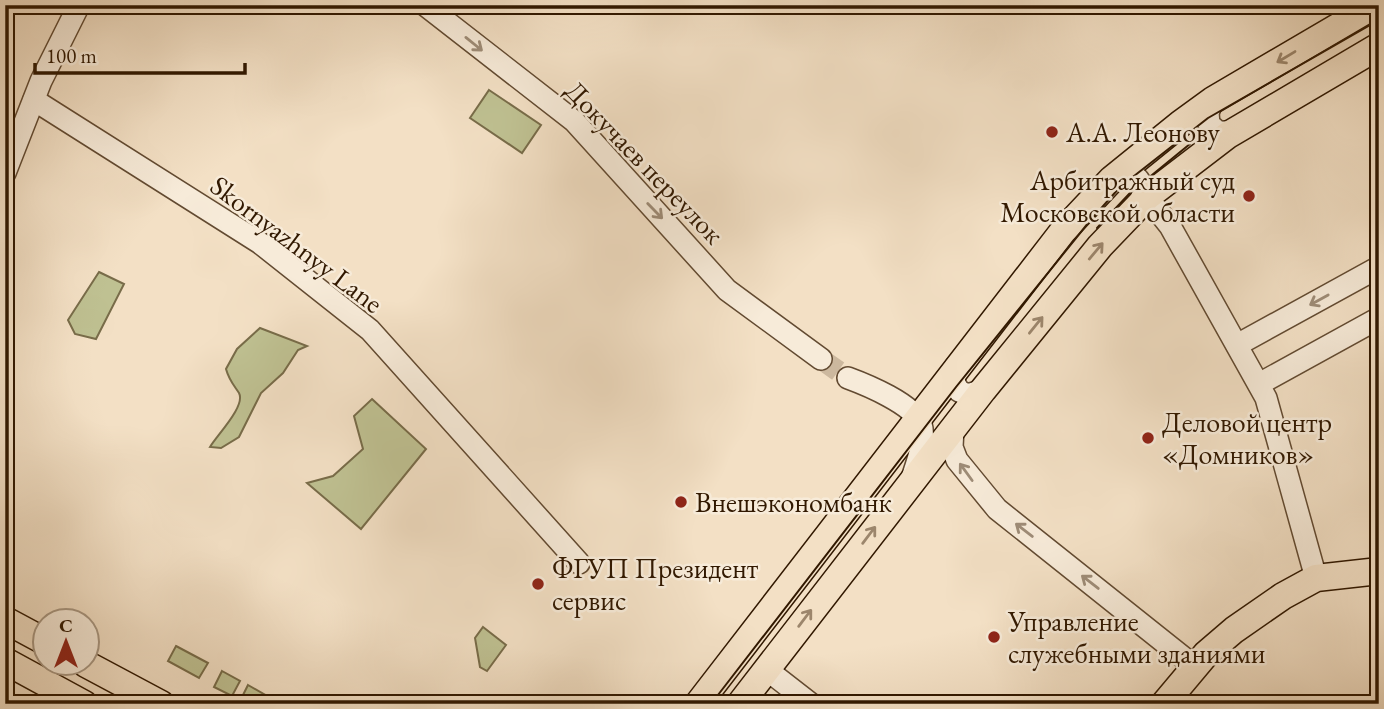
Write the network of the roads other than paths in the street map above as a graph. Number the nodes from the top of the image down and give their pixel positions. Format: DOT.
graph roads {
  1 [pos="79,5"];
  2 [pos="425,5"];
  3 [pos="1376,5"];
  4 [pos="1379,46"];
  5 [pos="34,100"];
  6 [pos="1213,100"];
  7 [pos="1233,132"];
  8 [pos="5,173"];
  9 [pos="1112,179"];
  10 [pos="1143,201"];
  11 [pos="1379,267"];
  12 [pos="1379,318"];
  13 [pos="1237,345"];
  14 [pos="821,359"];
  15 [pos="957,366"];
  16 [pos="848,378"];
  17 [pos="1259,384"];
  18 [pos="983,390"];
  19 [pos="917,417"];
  20 [pos="953,428"];
  21 [pos="911,480"];
  22 [pos="579,564"];
  23 [pos="1379,571"];
  24 [pos="1316,578"];
  25 [pos="5,620"];
  26 [pos="32,634"];
  27 [pos="5,661"];
  28 [pos="1194,666"];
  29 [pos="766,669"];
  30 [pos="102,672"];
  31 [pos="699,703"];
  32 [pos="84,704"];
  33 [pos="161,704"];
  34 [pos="740,704"];
  35 [pos="811,704"];
  36 [pos="1164,704"];
  1 -- 5 [label="street"];
  2 -- 14 [label="street, Докучаев переулок, one-way"];
  3 -- 6 [label="main road, one-way"];
  4 -- 7 [label="main road"];
  5 -- 8 [label="street"];
  5 -- 22 [label="street, Skornyazhnyy Lane"];
  6 -- 7 [label="street"];
  6 -- 9 [label="main road"];
  7 -- 10 [label="main road"];
  9 -- 10 [label="street"];
  9 -- 15 [label="main road"];
  10 -- 13 [label="street"];
  18 -- 10 [label="main road, one-way"];
  11 -- 13 [label="street, one-way"];
  12 -- 17 [label="street"];
  13 -- 17 [label="street"];
  15 -- 18 [label="street"];
  15 -- 19 [label="main road"];
  16 -- 19 [label="street"];
  17 -- 24 [label="street"];
  18 -- 20 [label="main road"];
  19 -- 21 [label="street"];
  19 -- 31 [label="main road"];
  20 -- 21 [label="main road"];
  28 -- 20 [label="street, one-way"];
  29 -- 21 [label="main road, one-way"];
  23 -- 24 [label="main road"];
  24 -- 28 [label="main road"];
  25 -- 26 [label="main road"];
  27 -- 32 [label="main road"];
  28 -- 36 [label="main road"];
  29 -- 34 [label="main road"];
  29 -- 35 [label="street"];
  30 -- 33 [label="main road"];
}
